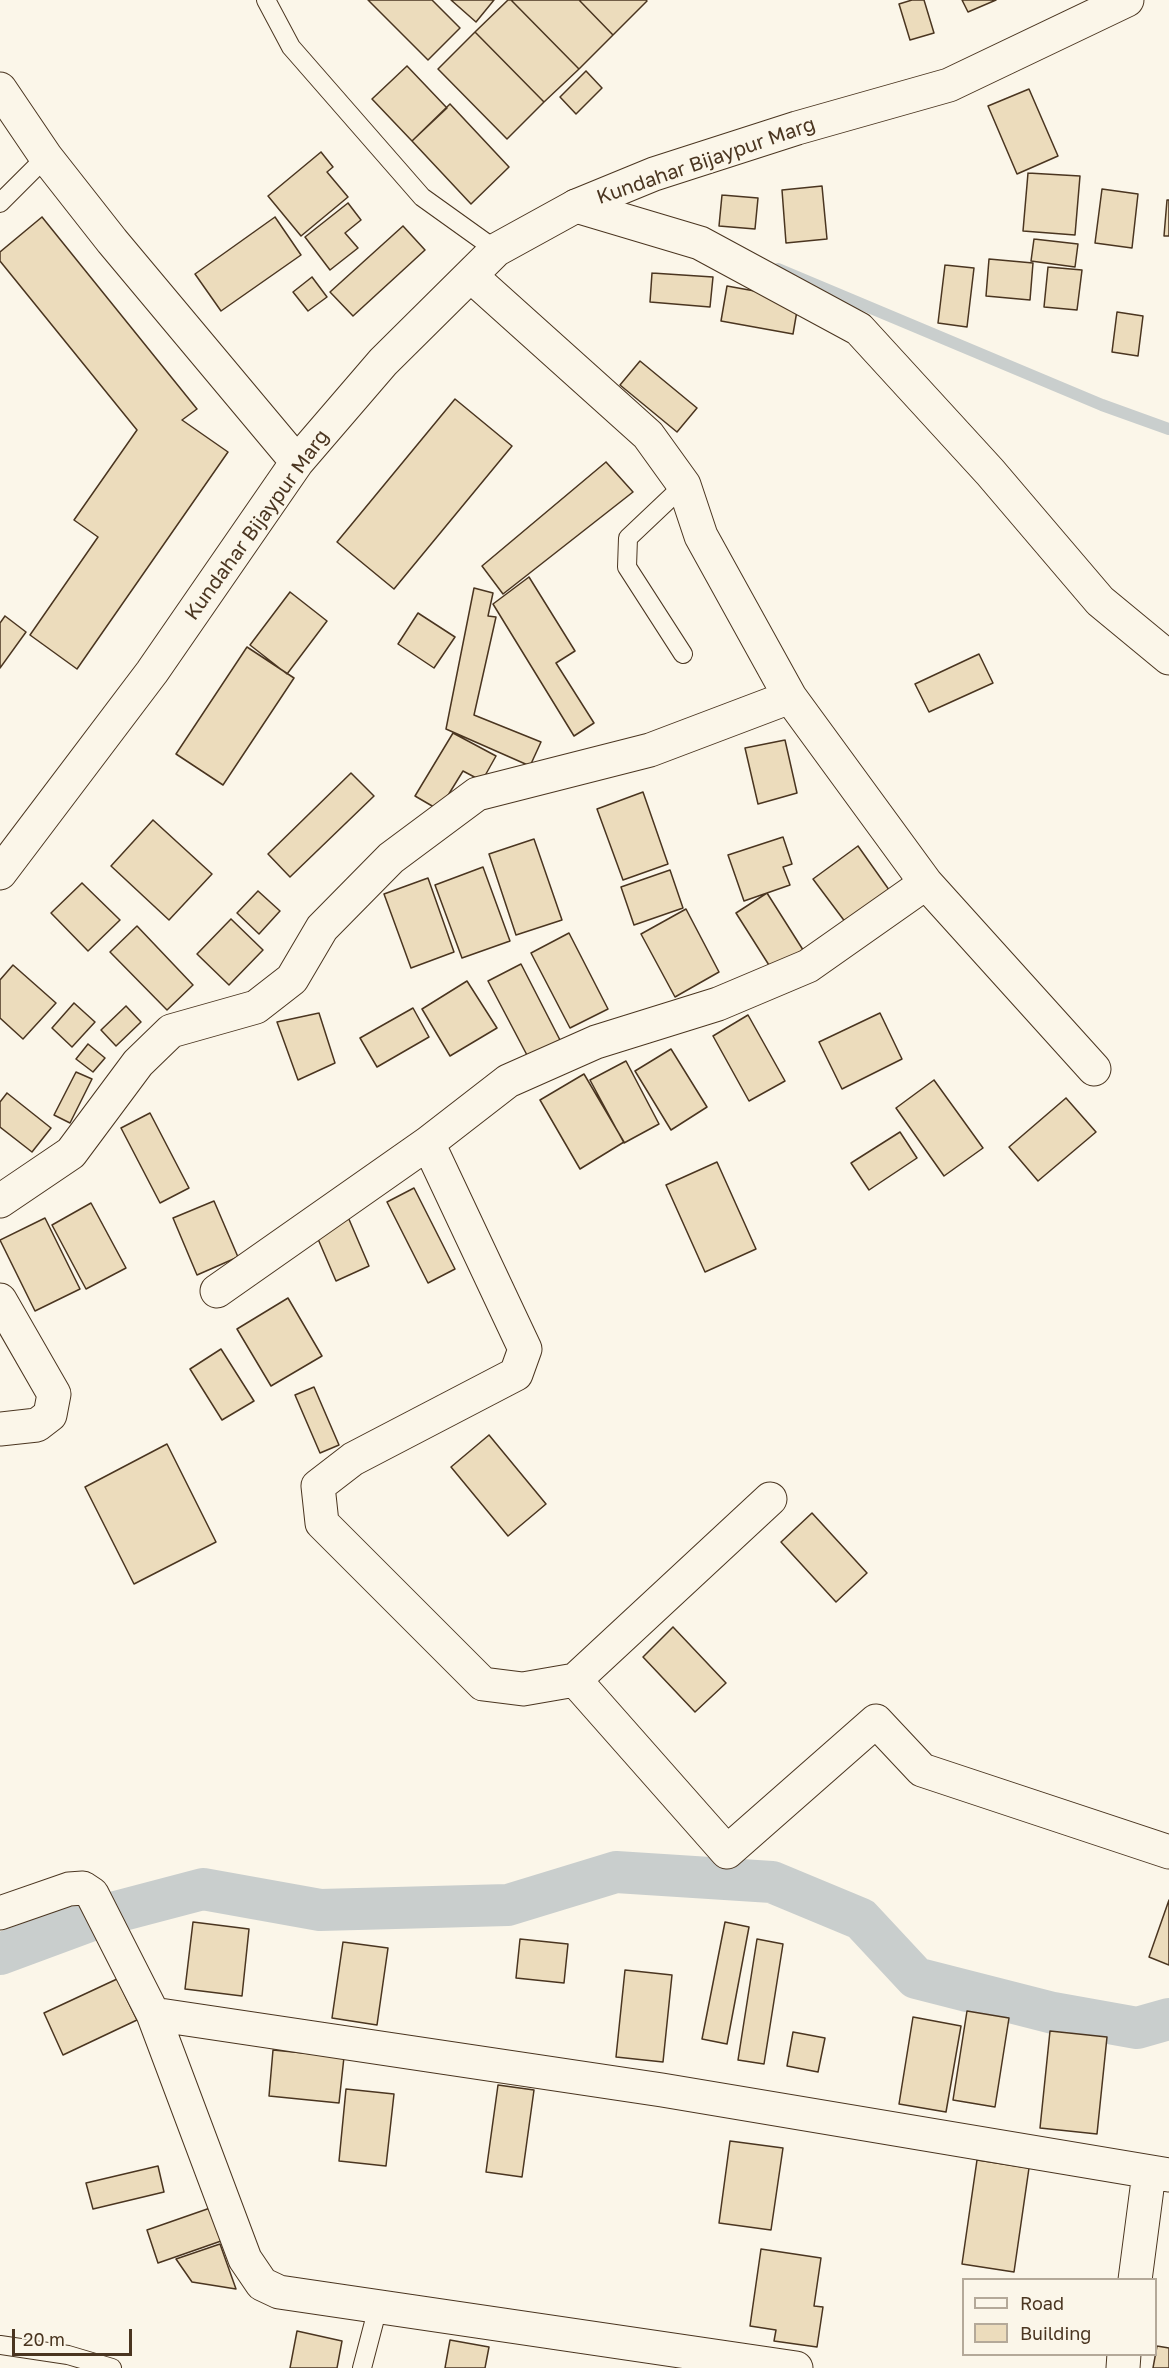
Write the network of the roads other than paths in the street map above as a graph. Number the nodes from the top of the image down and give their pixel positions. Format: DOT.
graph roads {
  1 [pos="266,0"];
  2 [pos="1127,0"];
  3 [pos="0,89"];
  4 [pos="46,157"];
  5 [pos="0,203"];
  6 [pos="576,206"];
  7 [pos="496,250"];
  8 [pos="471,276"];
  9 [pos="297,462"];
  10 [pos="684,485"];
  11 [pos="683,654"];
  12 [pos="1169,658"];
  13 [pos="790,697"];
  14 [pos="0,873"];
  15 [pos="926,883"];
  16 [pos="1094,1069"];
  17 [pos="428,1143"];
  18 [pos="0,1201"];
  19 [pos="217,1291"];
  20 [pos="0,1300"];
  21 [pos="0,1429"];
  22 [pos="771,1499"];
  23 [pos="575,1680"];
  24 [pos="1169,1851"];
  25 [pos="0,1913"];
  26 [pos="153,2014"];
  27 [pos="1159,2174"];
  28 [pos="1135,2278"];
  29 [pos="378,2307"];
  30 [pos="0,2345"];
  31 [pos="112,2368"];
  32 [pos="362,2368"];
  33 [pos="796,2368"];
  1 -- 7 [label="lane"];
  2 -- 6 [label="street, Kundahar Bijaypur Marg"];
  3 -- 4 [label="street"];
  4 -- 5 [label="lane"];
  4 -- 9 [label="street"];
  6 -- 7 [label="street, Kundahar Bijaypur Marg"];
  6 -- 12 [label="street"];
  7 -- 8 [label="street, Kundahar Bijaypur Marg"];
  8 -- 9 [label="street, Kundahar Bijaypur Marg"];
  8 -- 10 [label="street"];
  9 -- 14 [label="street, Kundahar Bijaypur Marg"];
  10 -- 11 [label="lane"];
  10 -- 13 [label="street"];
  13 -- 15 [label="street"];
  13 -- 18 [label="street"];
  15 -- 16 [label="street"];
  15 -- 17 [label="street"];
  17 -- 19 [label="street"];
  17 -- 23 [label="street"];
  20 -- 21 [label="street"];
  22 -- 23 [label="street"];
  23 -- 24 [label="street"];
  25 -- 26 [label="street"];
  26 -- 27 [label="street"];
  26 -- 29 [label="street"];
  27 -- 28 [label="street"];
  29 -- 32 [label="lane"];
  29 -- 33 [label="street"];
  30 -- 31 [label="lane"];
}
